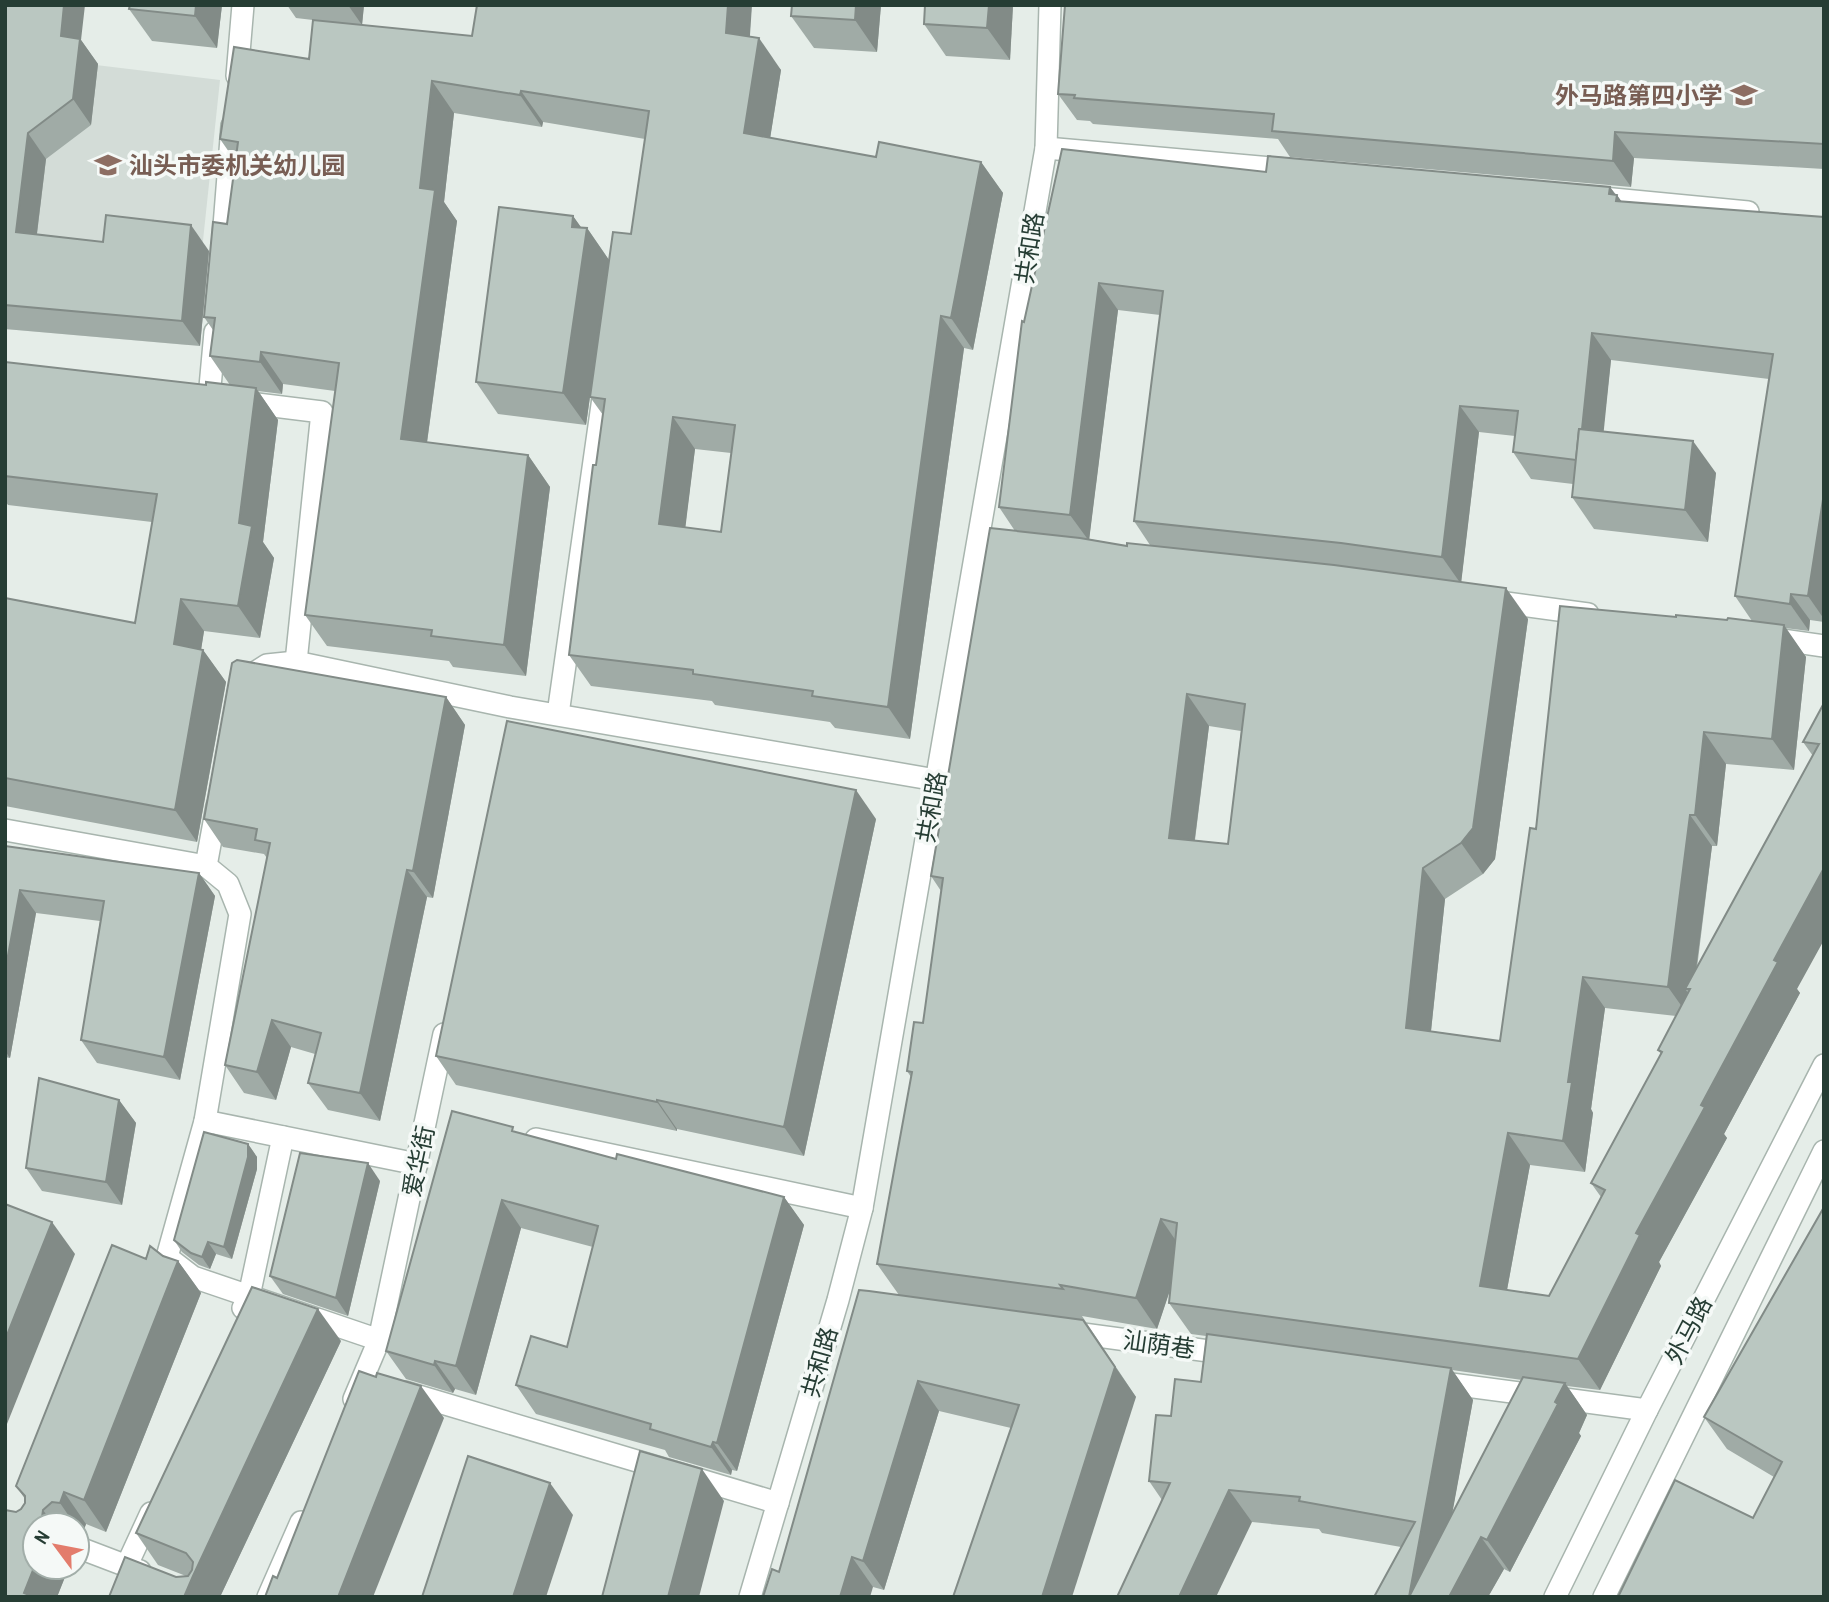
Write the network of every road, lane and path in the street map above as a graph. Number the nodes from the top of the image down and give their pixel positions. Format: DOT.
graph roads {
  1 [pos="243,5"];
  2 [pos="1050,5"];
  3 [pos="1046,148"];
  4 [pos="1310,172"];
  5 [pos="1574,196"];
  6 [pos="1768,213"];
  7 [pos="219,276"];
  8 [pos="216,317"];
  9 [pos="608,365"];
  10 [pos="1467,598"];
  11 [pos="1604,616"];
  12 [pos="1755,636"];
  13 [pos="1824,646"];
  14 [pos="296,662"];
  15 [pos="237,696"];
  16 [pos="558,714"];
  17 [pos="936,779"];
  18 [pos="220,788"];
  19 [pos="5,830"];
  20 [pos="206,866"];
  21 [pos="449,1014"];
  22 [pos="1824,1065"];
  23 [pos="205,1121"];
  24 [pos="284,1137"];
  25 [pos="523,1137"];
  26 [pos="1824,1151"];
  27 [pos="417,1164"];
  28 [pos="862,1208"];
  29 [pos="249,1296"];
  30 [pos="838,1300"];
  31 [pos="865,1304"];
  32 [pos="237,1321"];
  33 [pos="1043,1328"];
  34 [pos="379,1340"];
  35 [pos="1249,1356"];
  36 [pos="1413,1379"];
  37 [pos="376,1384"];
  38 [pos="1647,1410"];
  39 [pos="346,1418"];
  40 [pos="160,1493"];
  41 [pos="778,1503"];
  42 [pos="307,1507"];
  43 [pos="91,1552"];
  44 [pos="127,1566"];
  45 [pos="165,1581"];
  46 [pos="268,1597"];
  47 [pos="750,1597"];
  48 [pos="1555,1597"];
  49 [pos="1604,1597"];
  1 -- 7 [label="street"];
  2 -- 3 [label="street, 共和路"];
  3 -- 4 [label="street"];
  3 -- 17 [label="street, 共和路"];
  5 -- 6 [label="street"];
  8 -- 14 [label="street"];
  9 -- 16 [label="street"];
  10 -- 11 [label="street"];
  12 -- 13 [label="street"];
  14 -- 15 [label="street"];
  14 -- 16 [label="street"];
  16 -- 17 [label="street"];
  17 -- 28 [label="street, 共和路"];
  18 -- 20 [label="street"];
  19 -- 20 [label="street"];
  20 -- 23 [label="street"];
  21 -- 27 [label="street, 爱华街"];
  22 -- 38 [label="street, 外马路"];
  23 -- 24 [label="street"];
  23 -- 29 [label="street"];
  24 -- 27 [label="street"];
  24 -- 29 [label="street"];
  25 -- 28 [label="street"];
  26 -- 49 [label="street, 外马路"];
  27 -- 34 [label="street, 爱华街"];
  28 -- 30 [label="street, 共和路"];
  29 -- 32 [label="street"];
  29 -- 34 [label="street"];
  30 -- 31 [label="street"];
  30 -- 41 [label="street, 共和路"];
  33 -- 35 [label="street, 汕荫巷"];
  34 -- 37 [label="street, 爱华街"];
  36 -- 38 [label="street"];
  37 -- 39 [label="street, 爱华街"];
  37 -- 41 [label="street"];
  38 -- 48 [label="street, 外马路"];
  40 -- 44 [label="street"];
  41 -- 47 [label="street, 共和路"];
  42 -- 46 [label="street"];
  43 -- 44 [label="street"];
  44 -- 45 [label="street"];
}
